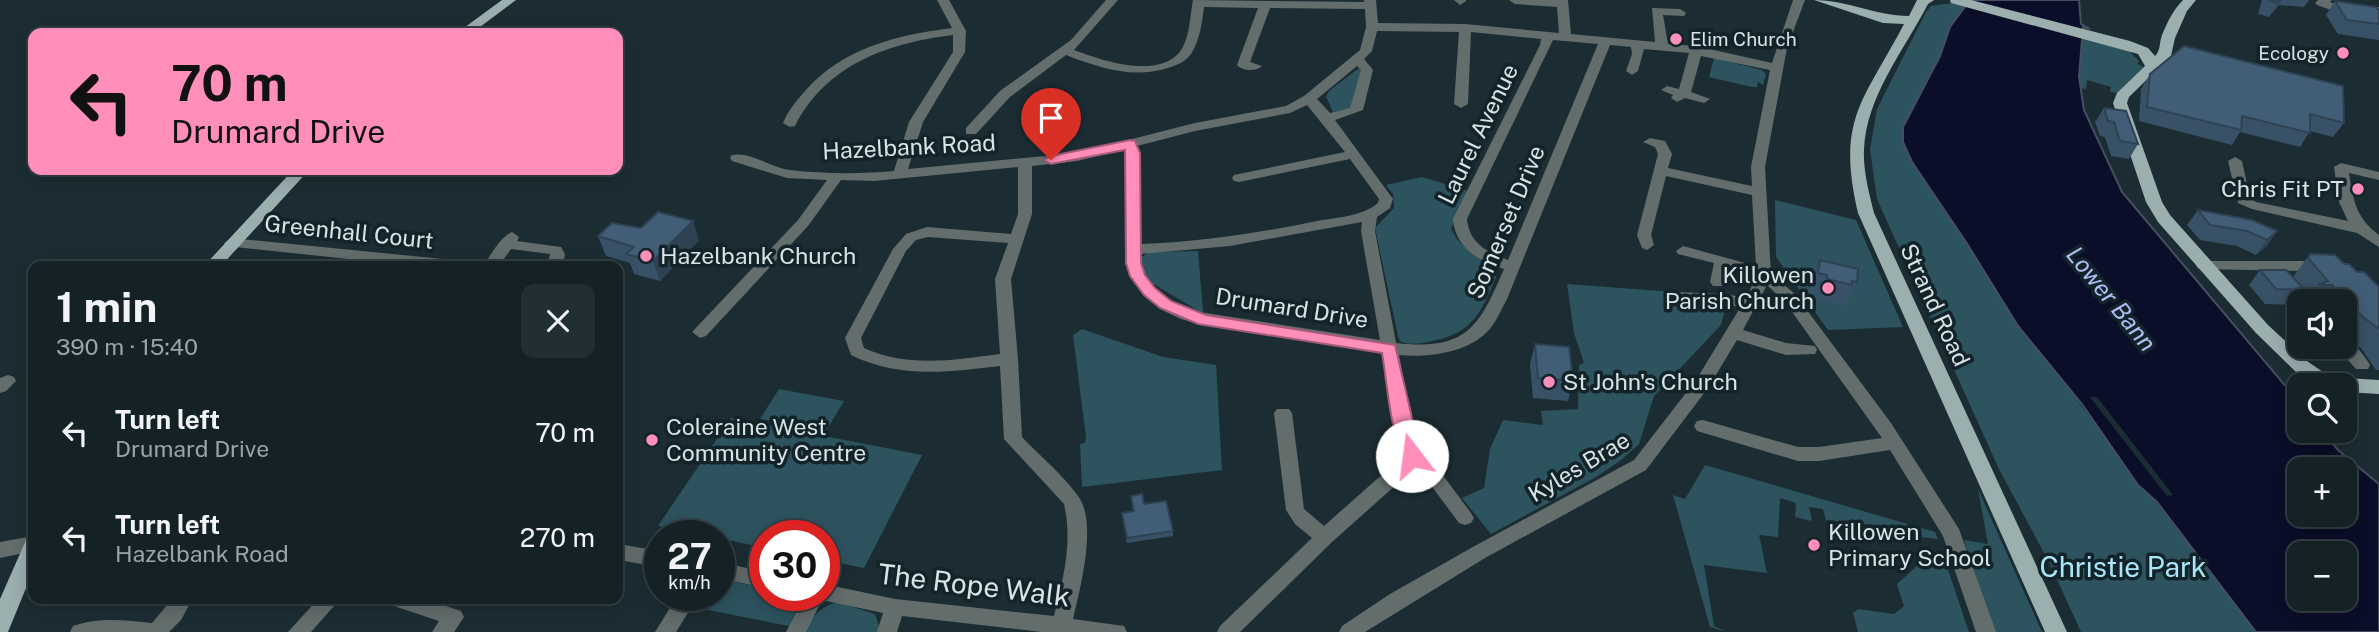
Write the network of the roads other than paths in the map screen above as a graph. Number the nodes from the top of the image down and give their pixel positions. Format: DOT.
graph roads {
  1 [pos="510,0"];
  2 [pos="943,0"];
  3 [pos="1112,0"];
  4 [pos="1516,0"];
  5 [pos="1820,0"];
  6 [pos="1924,0"];
  7 [pos="1956,0"];
  8 [pos="2190,0"];
  9 [pos="2326,0"];
  10 [pos="1198,1"];
  11 [pos="1282,2"];
  12 [pos="1562,2"];
  13 [pos="1370,3"];
  14 [pos="1799,3"];
  15 [pos="1264,4"];
  16 [pos="2373,10"];
  17 [pos="1680,13"];
  18 [pos="1888,20"];
  19 [pos="1914,20"];
  20 [pos="1372,27"];
  21 [pos="2379,27"];
  22 [pos="471,28"];
  23 [pos="1465,28"];
  24 [pos="960,31"];
  25 [pos="1547,36"];
  26 [pos="1565,37"];
  27 [pos="1903,38"];
  28 [pos="2168,38"];
  29 [pos="1606,41"];
  30 [pos="1637,44"];
  31 [pos="1662,47"];
  32 [pos="1696,50"];
  33 [pos="1066,51"];
  34 [pos="2149,56"];
  35 [pos="1358,60"];
  36 [pos="1256,66"];
  37 [pos="1778,68"];
  38 [pos="1632,71"];
  39 [pos="1309,99"];
  40 [pos="1704,99"];
  41 [pos="1461,104"];
  42 [pos="1327,118"];
  43 [pos="790,122"];
  44 [pos="971,131"];
  45 [pos="1650,142"];
  46 [pos="1130,144"];
  47 [pos="1354,154"];
  48 [pos="737,158"];
  49 [pos="2235,161"];
  50 [pos="1025,163"];
  51 [pos="1661,171"];
  52 [pos="901,174"];
  53 [pos="296,175"];
  54 [pos="2379,176"];
  55 [pos="836,177"];
  56 [pos="1239,178"];
  57 [pos="1759,192"];
  58 [pos="1370,218"];
  59 [pos="2358,228"];
  60 [pos="1015,239"];
  61 [pos="2379,242"];
  62 [pos="230,243"];
  63 [pos="1647,245"];
  64 [pos="1133,248"];
  65 [pos="1683,251"];
  66 [pos="216,261"];
  67 [pos="360,261"];
  68 [pos="494,261"];
  69 [pos="556,261"];
  70 [pos="1721,261"];
  71 [pos="1511,266"];
  72 [pos="2204,266"];
  73 [pos="2269,266"];
  74 [pos="2306,266"];
  75 [pos="1763,273"];
  76 [pos="1718,282"];
  77 [pos="2285,284"];
  78 [pos="1681,296"];
  79 [pos="1790,298"];
  80 [pos="1753,300"];
  81 [pos="700,332"];
  82 [pos="1734,333"];
  83 [pos="1390,349"];
  84 [pos="1809,350"];
  85 [pos="1010,359"];
  86 [pos="2357,359"];
  87 [pos="2362,365"];
  88 [pos="2311,373"];
  89 [pos="2357,386"];
  90 [pos="2379,387"];
  91 [pos="1283,413"];
  92 [pos="1703,426"];
  93 [pos="1895,443"];
  94 [pos="1412,456"];
  95 [pos="1465,518"];
  96 [pos="1325,537"];
  97 [pos="28,546"];
  98 [pos="0,551"];
  99 [pos="623,553"];
  100 [pos="644,556"];
  101 [pos="28,557"];
  102 [pos="840,595"];
  103 [pos="180,604"];
  104 [pos="326,604"];
  105 [pos="414,604"];
  106 [pos="895,607"];
  107 [pos="679,611"];
  108 [pos="807,611"];
  109 [pos="1062,624"];
  110 [pos="0,625"];
  111 [pos="80,632"];
  112 [pos="154,632"];
  113 [pos="298,632"];
  114 [pos="442,632"];
  115 [pos="665,632"];
  116 [pos="796,632"];
  117 [pos="887,632"];
  118 [pos="1117,632"];
  119 [pos="1227,632"];
  120 [pos="1349,632"];
  121 [pos="1986,632"];
  122 [pos="2056,632"];
  1 -- 22 [label="main road"];
  2 -- 24 [label="street"];
  3 -- 33 [label="street"];
  4 -- 12 [label="street"];
  5 -- 14 [label="street"];
  5 -- 18 [label="main road"];
  6 -- 19 [label="main road, Strand Road"];
  7 -- 34 [label="main road"];
  8 -- 28 [label="main road"];
  9 -- 16 [label="street"];
  10 -- 15 [label="street"];
  10 -- 33 [label="street"];
  11 -- 13 [label="street"];
  11 -- 15 [label="street"];
  12 -- 26 [label="street"];
  13 -- 20 [label="street, Hazelbank Road"];
  14 -- 37 [label="street"];
  15 -- 36 [label="street"];
  16 -- 21 [label="street"];
  17 -- 31 [label="street"];
  18 -- 19 [label="main road"];
  18 -- 27 [label="main road"];
  19 -- 27 [label="main road, Strand Road"];
  20 -- 23 [label="street"];
  20 -- 35 [label="street, Hazelbank Road"];
  23 -- 25 [label="street"];
  23 -- 41 [label="street"];
  24 -- 43 [label="street"];
  24 -- 52 [label="street"];
  25 -- 26 [label="street"];
  25 -- 71 [label="street, Laurel Avenue"];
  26 -- 29 [label="street"];
  27 -- 122 [label="main road, Strand Road"];
  28 -- 34 [label="main road"];
  28 -- 34 [label="main road"];
  29 -- 30 [label="street"];
  29 -- 71 [label="street, Somerset Drive"];
  30 -- 31 [label="street"];
  30 -- 38 [label="street"];
  31 -- 32 [label="street"];
  32 -- 37 [label="street"];
  32 -- 40 [label="street"];
  33 -- 44 [label="street"];
  34 -- 72 [label="main road"];
  35 -- 39 [label="street, Hazelbank Road"];
  35 -- 42 [label="street, Hazelbank Road"];
  37 -- 57 [label="street"];
  39 -- 42 [label="street"];
  39 -- 46 [label="street, Hazelbank Road"];
  42 -- 47 [label="street"];
  45 -- 51 [label="street"];
  46 -- 50 [label="street, Hazelbank Road"];
  46 -- 64 [label="street, Drumard Drive"];
  47 -- 56 [label="street"];
  47 -- 58 [label="street"];
  48 -- 55 [label="street, Hazelbank Road"];
  49 -- 59 [label="street"];
  50 -- 52 [label="street, Hazelbank Road"];
  50 -- 60 [label="street"];
  51 -- 57 [label="street"];
  51 -- 63 [label="street"];
  52 -- 55 [label="street, Hazelbank Road"];
  53 -- 62 [label="main road"];
  54 -- 59 [label="street"];
  55 -- 81 [label="street"];
  57 -- 75 [label="street"];
  58 -- 64 [label="street"];
  58 -- 83 [label="street"];
  59 -- 61 [label="street"];
  60 -- 85 [label="street"];
  60 -- 85 [label="street"];
  62 -- 66 [label="main road"];
  62 -- 67 [label="street, Greenhall Court"];
  64 -- 83 [label="street, Drumard Drive"];
  65 -- 70 [label="street"];
  68 -- 69 [label="street"];
  70 -- 75 [label="street"];
  70 -- 76 [label="street"];
  71 -- 83 [label="street, Somerset Drive"];
  72 -- 73 [label="street"];
  72 -- 88 [label="main road"];
  73 -- 74 [label="street"];
  73 -- 77 [label="street"];
  75 -- 79 [label="street"];
  75 -- 80 [label="street, Kyles Brae"];
  78 -- 80 [label="street"];
  79 -- 80 [label="street"];
  79 -- 93 [label="street"];
  80 -- 82 [label="street, Kyles Brae"];
  82 -- 84 [label="street"];
  82 -- 120 [label="street, Kyles Brae"];
  83 -- 94 [label="street, Drumard Drive"];
  85 -- 109 [label="street"];
  86 -- 87 [label="street"];
  89 -- 90 [label="main road"];
  91 -- 96 [label="street"];
  92 -- 93 [label="street"];
  93 -- 121 [label="street"];
  94 -- 95 [label="street"];
  94 -- 96 [label="street"];
  96 -- 119 [label="street"];
  97 -- 98 [label="street"];
  99 -- 100 [label="street"];
  101 -- 110 [label="main road"];
  102 -- 106 [label="street, The Rope Walk"];
  103 -- 112 [label="street"];
  104 -- 113 [label="street"];
  105 -- 114 [label="street"];
  106 -- 109 [label="street, The Rope Walk"];
  106 -- 117 [label="street"];
  107 -- 115 [label="street"];
  108 -- 116 [label="street"];
  109 -- 118 [label="street, The Rope Walk"];
  111 -- 112 [label="street"];
}
